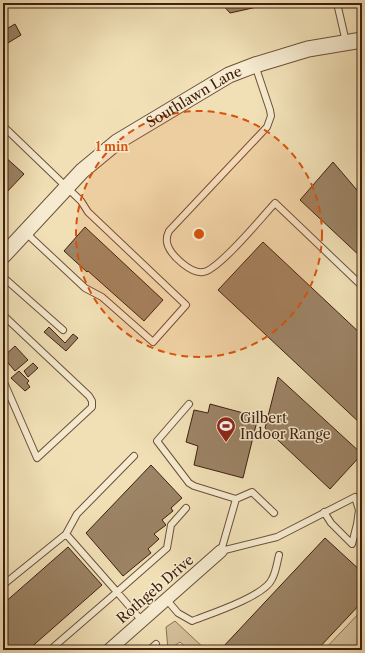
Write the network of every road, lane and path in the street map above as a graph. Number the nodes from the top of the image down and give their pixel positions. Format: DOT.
graph roads {
  1 [pos="337,3"];
  2 [pos="362,40"];
  3 [pos="346,42"];
  4 [pos="255,65"];
  5 [pos="3,126"];
  6 [pos="67,187"];
  7 [pos="25,232"];
  8 [pos="3,256"];
  9 [pos="3,277"];
  10 [pos="362,286"];
  11 [pos="3,315"];
  12 [pos="63,330"];
  13 [pos="3,380"];
  14 [pos="188,404"];
  15 [pos="134,456"];
  16 [pos="236,499"];
  17 [pos="186,508"];
  18 [pos="324,512"];
  19 [pos="274,513"];
  20 [pos="66,534"];
  21 [pos="221,552"];
  22 [pos="279,555"];
  23 [pos="3,585"];
  24 [pos="117,592"];
  25 [pos="166,599"];
  26 [pos="142,621"];
  27 [pos="156,644"];
  28 [pos="50,650"];
  29 [pos="109,650"];
  30 [pos="149,650"];
  1 -- 3 [label="lane"];
  2 -- 3 [label="street, Southlawn Lane"];
  3 -- 4 [label="street, Southlawn Lane"];
  4 -- 6 [label="street, Southlawn Lane"];
  4 -- 10 [label="lane"];
  5 -- 6 [label="lane"];
  6 -- 7 [label="street, Southlawn Lane"];
  6 -- 7 [label="lane"];
  7 -- 8 [label="street, Southlawn Lane"];
  9 -- 12 [label="lane"];
  11 -- 13 [label="lane"];
  14 -- 16 [label="lane"];
  15 -- 20 [label="lane"];
  16 -- 19 [label="lane"];
  16 -- 21 [label="lane"];
  17 -- 24 [label="lane"];
  18 -- 18 [label="lane"];
  18 -- 21 [label="lane"];
  20 -- 23 [label="lane"];
  20 -- 24 [label="lane"];
  21 -- 25 [label="street, Rothgeb Drive"];
  22 -- 25 [label="lane"];
  24 -- 26 [label="lane"];
  24 -- 28 [label="lane"];
  25 -- 26 [label="street, Rothgeb Drive"];
  26 -- 29 [label="street, Rothgeb Drive"];
  27 -- 30 [label="lane"];
}
